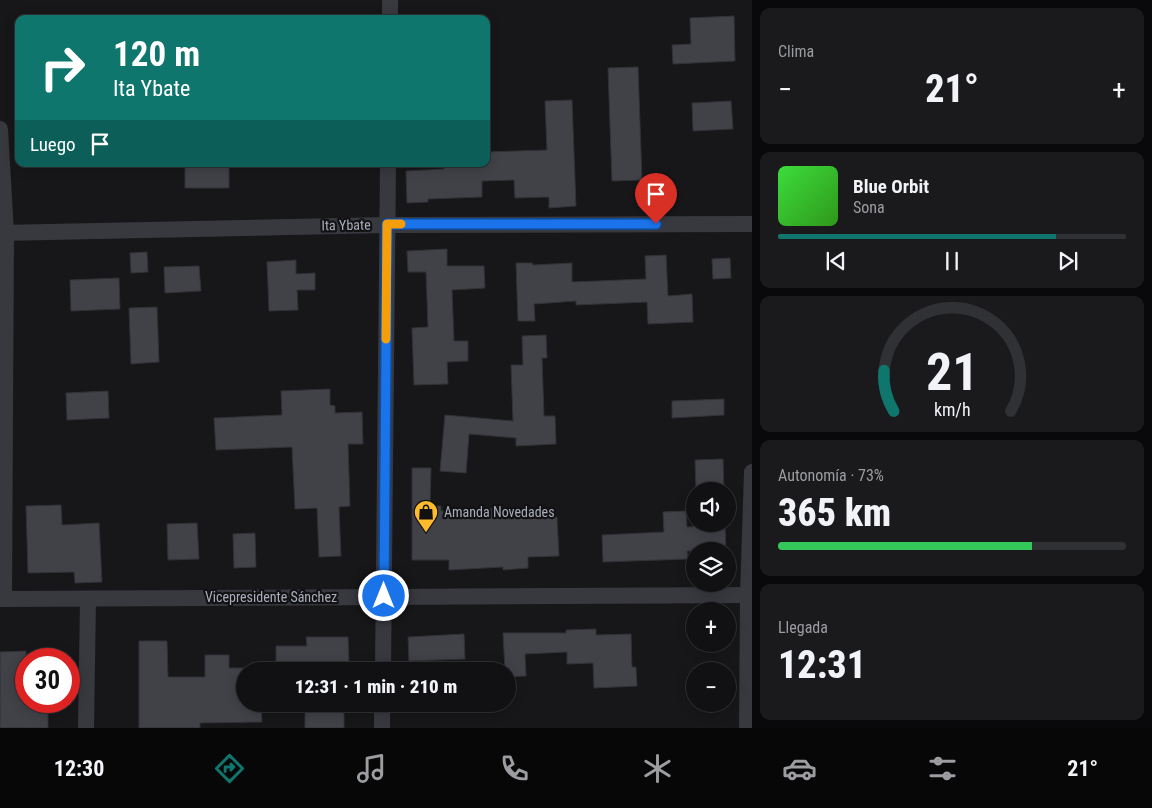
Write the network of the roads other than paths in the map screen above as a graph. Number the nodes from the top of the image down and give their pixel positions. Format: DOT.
graph roads {
  1 [pos="390,0"];
  2 [pos="390,15"];
  3 [pos="0,129"];
  4 [pos="388,167"];
  5 [pos="387,224"];
  6 [pos="752,224"];
  7 [pos="3,233"];
  8 [pos="752,472"];
  9 [pos="750,595"];
  10 [pos="384,596"];
  11 [pos="2,599"];
  12 [pos="88,599"];
  13 [pos="383,662"];
  14 [pos="382,712"];
  15 [pos="86,728"];
  16 [pos="382,728"];
  17 [pos="747,728"];
  1 -- 2 [label="street"];
  3 -- 7 [label="street"];
  4 -- 5 [label="street"];
  5 -- 6 [label="street, Ita Ybate"];
  5 -- 7 [label="street, Ita Ybate"];
  5 -- 10 [label="street"];
  7 -- 11 [label="street"];
  8 -- 9 [label="street"];
  9 -- 10 [label="street, Vicepresidente Sánchez"];
  9 -- 17 [label="street"];
  10 -- 12 [label="street, Vicepresidente Sánchez"];
  10 -- 13 [label="street"];
  11 -- 12 [label="street, Vicepresidente Sánchez"];
  12 -- 15 [label="street"];
  14 -- 16 [label="street"];
}
